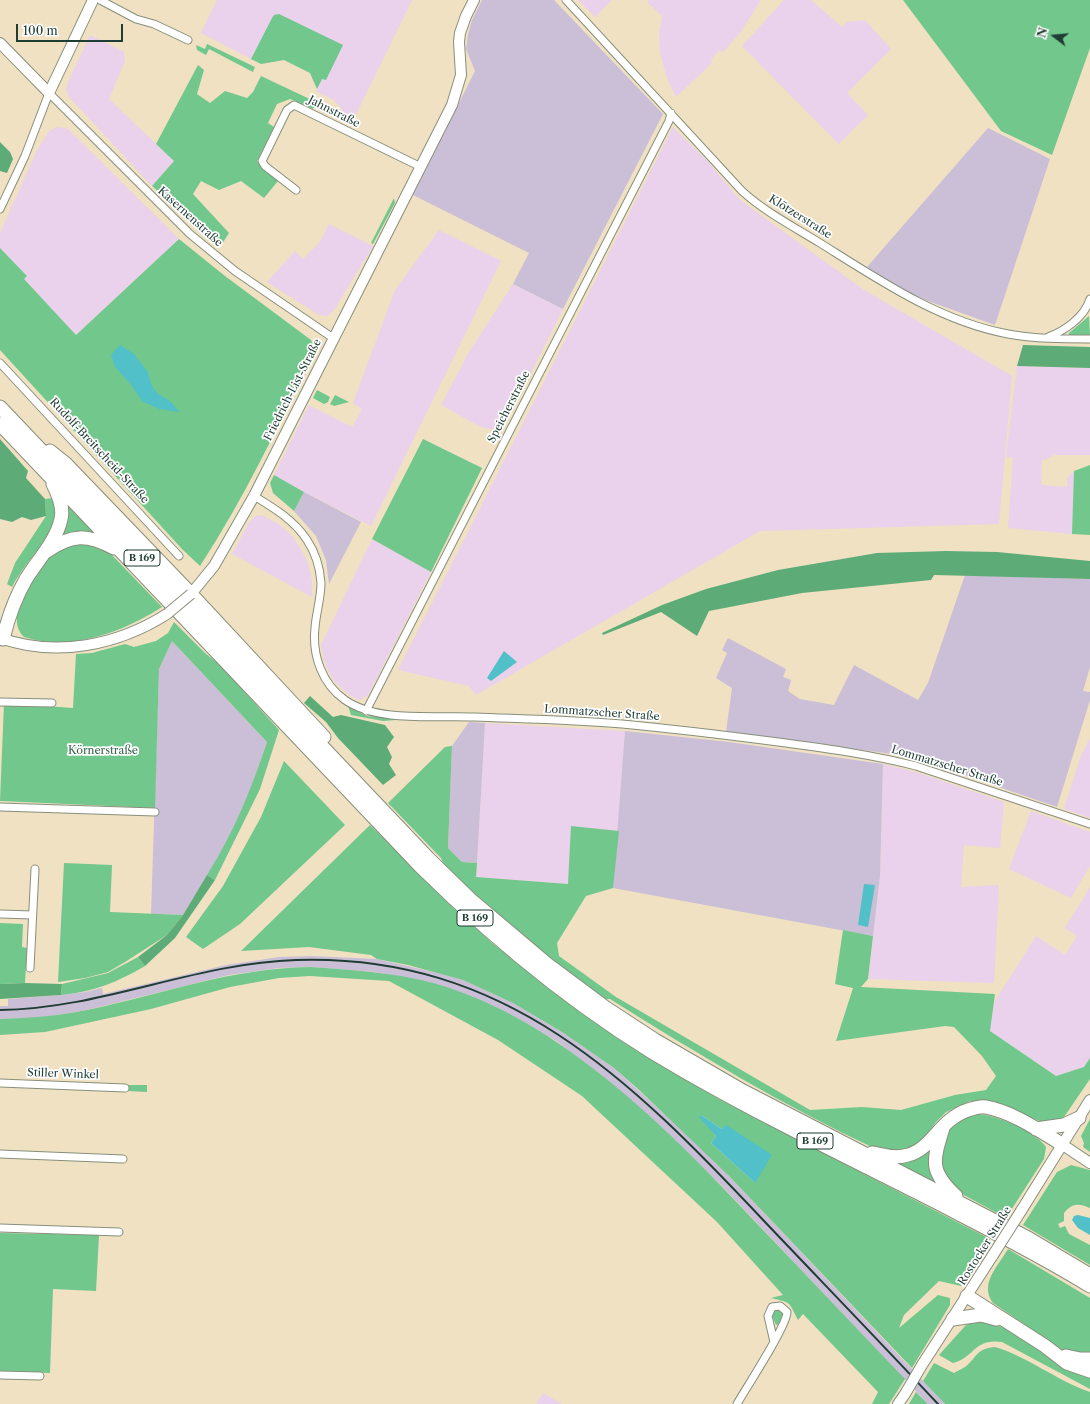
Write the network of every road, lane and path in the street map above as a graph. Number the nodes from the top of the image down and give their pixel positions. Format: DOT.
graph roads {
  1 [pos="93,0"];
  2 [pos="100,0"];
  3 [pos="474,0"];
  4 [pos="566,0"];
  5 [pos="188,40"];
  6 [pos="0,43"];
  7 [pos="49,93"];
  8 [pos="671,113"];
  9 [pos="420,167"];
  10 [pos="296,190"];
  11 [pos="0,209"];
  12 [pos="1090,305"];
  13 [pos="333,338"];
  14 [pos="1046,338"];
  15 [pos="1090,339"];
  16 [pos="0,363"];
  17 [pos="0,408"];
  18 [pos="0,424"];
  19 [pos="35,445"];
  20 [pos="48,475"];
  21 [pos="254,496"];
  22 [pos="119,550"];
  23 [pos="47,551"];
  24 [pos="180,556"];
  25 [pos="191,594"];
  26 [pos="1,638"];
  27 [pos="0,702"];
  28 [pos="52,703"];
  29 [pos="366,711"];
  30 [pos="344,771"];
  31 [pos="0,807"];
  32 [pos="155,812"];
  33 [pos="1090,824"];
  34 [pos="35,869"];
  35 [pos="0,914"];
  36 [pos="32,915"];
  37 [pos="30,968"];
  38 [pos="0,1083"];
  39 [pos="125,1088"];
  40 [pos="1090,1100"];
  41 [pos="1079,1118"];
  42 [pos="945,1123"];
  43 [pos="1036,1129"];
  44 [pos="1063,1145"];
  45 [pos="853,1148"];
  46 [pos="0,1154"];
  47 [pos="123,1159"];
  48 [pos="1090,1163"];
  49 [pos="969,1207"];
  50 [pos="0,1228"];
  51 [pos="118,1232"];
  52 [pos="1088,1283"];
  53 [pos="967,1296"];
  54 [pos="953,1319"];
  55 [pos="1005,1321"];
  56 [pos="774,1342"];
  57 [pos="1045,1346"];
  58 [pos="1090,1358"];
  59 [pos="1090,1371"];
  60 [pos="0,1375"];
  61 [pos="40,1376"];
  62 [pos="737,1404"];
  63 [pos="898,1404"];
  1 -- 7 [label="street"];
  2 -- 5 [label="street"];
  3 -- 9 [label="street, Friedrich-List-Straße"];
  4 -- 8 [label="street, Klötzerstraße"];
  6 -- 7 [label="street"];
  7 -- 11 [label="street"];
  7 -- 13 [label="street, Kasernenstraße"];
  8 -- 14 [label="street, Klötzerstraße"];
  8 -- 29 [label="street, Speicherstraße"];
  9 -- 10 [label="street, Jahnstraße"];
  9 -- 13 [label="street, Friedrich-List-Straße"];
  12 -- 14 [label="street"];
  13 -- 21 [label="street, Friedrich-List-Straße"];
  14 -- 15 [label="street, Klötzerstraße"];
  16 -- 24 [label="street, Rudolf-Breitscheid-Straße"];
  17 -- 19 [label="highway, B 169"];
  18 -- 20 [label="highway, B 169"];
  19 -- 25 [label="highway"];
  19 -- 30 [label="highway, B 169"];
  20 -- 22 [label="highway, B 169"];
  20 -- 23 [label="highway"];
  21 -- 25 [label="street, Friedrich-List-Straße"];
  21 -- 29 [label="street, Lommatzscher Straße"];
  22 -- 23 [label="highway"];
  22 -- 52 [label="highway, B 169"];
  23 -- 26 [label="highway"];
  25 -- 26 [label="street, Friedrich-List-Straße, bridge"];
  25 -- 30 [label="highway"];
  27 -- 28 [label="street"];
  29 -- 33 [label="street, Lommatzscher Straße"];
  30 -- 45 [label="highway, B 169"];
  31 -- 32 [label="street"];
  34 -- 36 [label="street"];
  35 -- 36 [label="street"];
  36 -- 37 [label="street"];
  38 -- 39 [label="street, Stiller Winkel"];
  40 -- 41 [label="street, Rostocker Straße"];
  41 -- 43 [label="highway"];
  41 -- 44 [label="street, Rostocker Straße"];
  42 -- 43 [label="highway"];
  42 -- 45 [label="highway"];
  42 -- 49 [label="highway"];
  43 -- 44 [label="highway"];
  44 -- 48 [label="street"];
  44 -- 53 [label="street, Rostocker Straße, bridge"];
  45 -- 49 [label="highway, B 169"];
  46 -- 47 [label="street"];
  49 -- 52 [label="highway, B 169"];
  50 -- 51 [label="street"];
  53 -- 54 [label="street, Rostocker Straße"];
  53 -- 55 [label="highway"];
  54 -- 55 [label="highway"];
  54 -- 63 [label="street, Rostocker Straße, bridge"];
  55 -- 57 [label="highway"];
  56 -- 62 [label="street"];
  57 -- 58 [label="highway"];
  57 -- 59 [label="highway"];
  60 -- 61 [label="street"];
}
